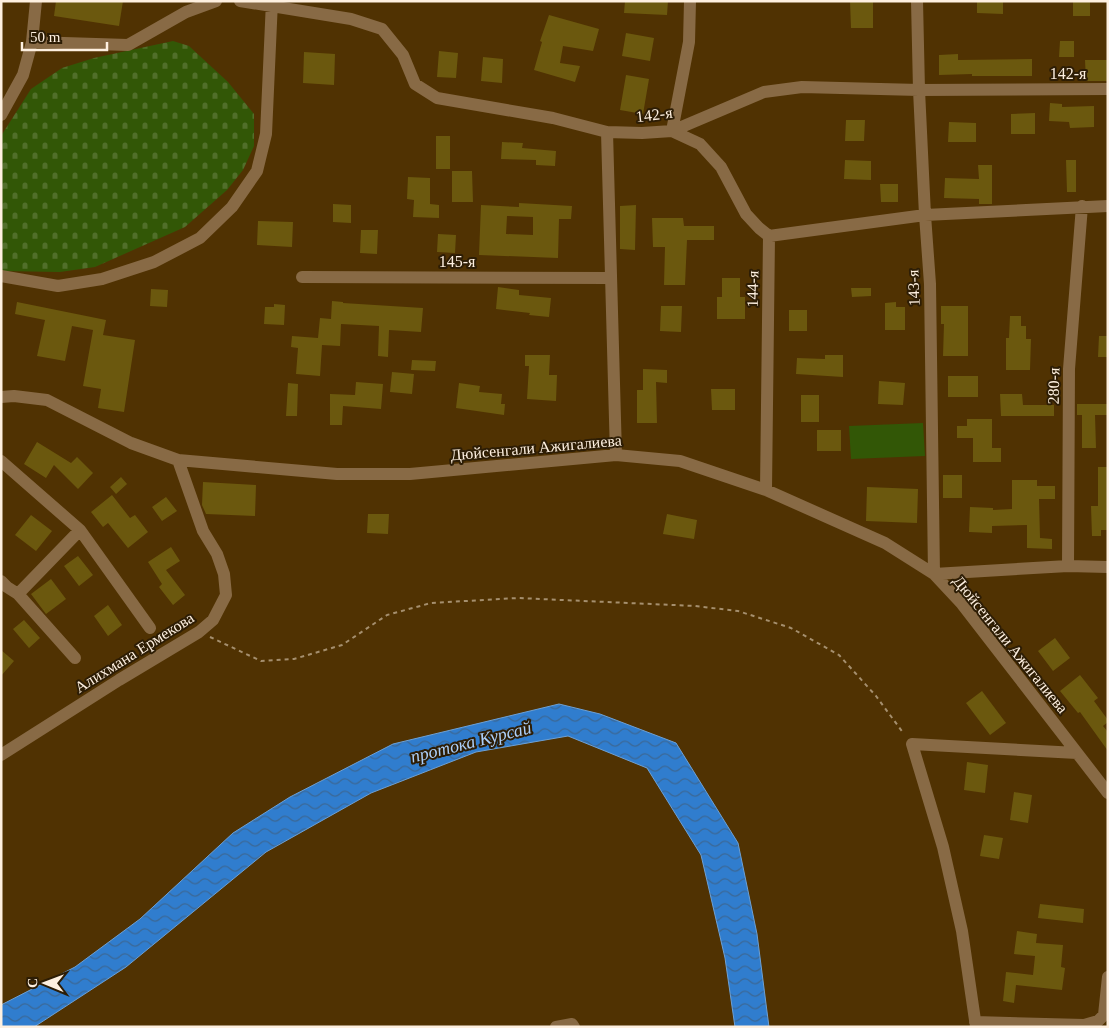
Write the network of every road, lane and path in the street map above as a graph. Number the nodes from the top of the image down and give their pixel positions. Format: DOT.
graph roads {
  1 [pos="36,1"];
  2 [pos="216,1"];
  3 [pos="240,1"];
  4 [pos="690,1"];
  5 [pos="917,1"];
  6 [pos="272,3"];
  7 [pos="32,42"];
  8 [pos="1108,89"];
  9 [pos="919,90"];
  10 [pos="1,115"];
  11 [pos="672,131"];
  12 [pos="608,132"];
  13 [pos="1082,206"];
  14 [pos="1108,206"];
  15 [pos="925,215"];
  16 [pos="769,236"];
  17 [pos="1,276"];
  18 [pos="302,276"];
  19 [pos="611,278"];
  20 [pos="1,398"];
  21 [pos="616,455"];
  22 [pos="178,460"];
  23 [pos="1,461"];
  24 [pos="766,490"];
  25 [pos="80,530"];
  26 [pos="1068,566"];
  27 [pos="1108,567"];
  28 [pos="934,574"];
  29 [pos="3,587"];
  30 [pos="18,594"];
  31 [pos="150,628"];
  32 [pos="199,632"];
  33 [pos="75,658"];
  34 [pos="912,744"];
  35 [pos="1077,753"];
  36 [pos="1,755"];
  37 [pos="1108,793"];
  38 [pos="1108,977"];
  39 [pos="975,1024"];
  40 [pos="573,1025"];
  41 [pos="556,1027"];
  1 -- 7 [label="street"];
  2 -- 7 [label="street"];
  3 -- 6 [label="street, 142-я"];
  4 -- 11 [label="street"];
  5 -- 9 [label="street, 143-я"];
  6 -- 12 [label="street, 142-я"];
  6 -- 17 [label="street"];
  7 -- 10 [label="street"];
  8 -- 9 [label="street, 142-я"];
  9 -- 11 [label="street, 142-я"];
  9 -- 15 [label="street, 143-я"];
  11 -- 12 [label="street, 142-я"];
  11 -- 16 [label="street"];
  12 -- 19 [label="street"];
  13 -- 14 [label="street"];
  13 -- 15 [label="street"];
  13 -- 26 [label="street, 280-я"];
  15 -- 16 [label="street"];
  15 -- 28 [label="street, 143-я"];
  16 -- 24 [label="street, 144-я"];
  18 -- 19 [label="street, 145-я"];
  19 -- 21 [label="street"];
  20 -- 22 [label="street, Дюйсенгали Ажигалиева"];
  21 -- 22 [label="street, Дюйсенгали Ажигалиева"];
  21 -- 24 [label="street, Дюйсенгали Ажигалиева"];
  22 -- 32 [label="street, Алихмана Ермекова"];
  23 -- 25 [label="street"];
  24 -- 28 [label="street, Дюйсенгали Ажигалиева"];
  25 -- 30 [label="street"];
  25 -- 31 [label="street"];
  26 -- 27 [label="street"];
  26 -- 28 [label="street"];
  28 -- 35 [label="street, Дюйсенгали Ажигалиева"];
  29 -- 30 [label="street"];
  30 -- 33 [label="street"];
  32 -- 34 [label="path"];
  32 -- 36 [label="street, Алихмана Ермекова"];
  34 -- 35 [label="street"];
  34 -- 39 [label="street"];
  35 -- 37 [label="street, Дюйсенгали Ажигалиева"];
  38 -- 39 [label="street"];
  40 -- 41 [label="street"];
}
